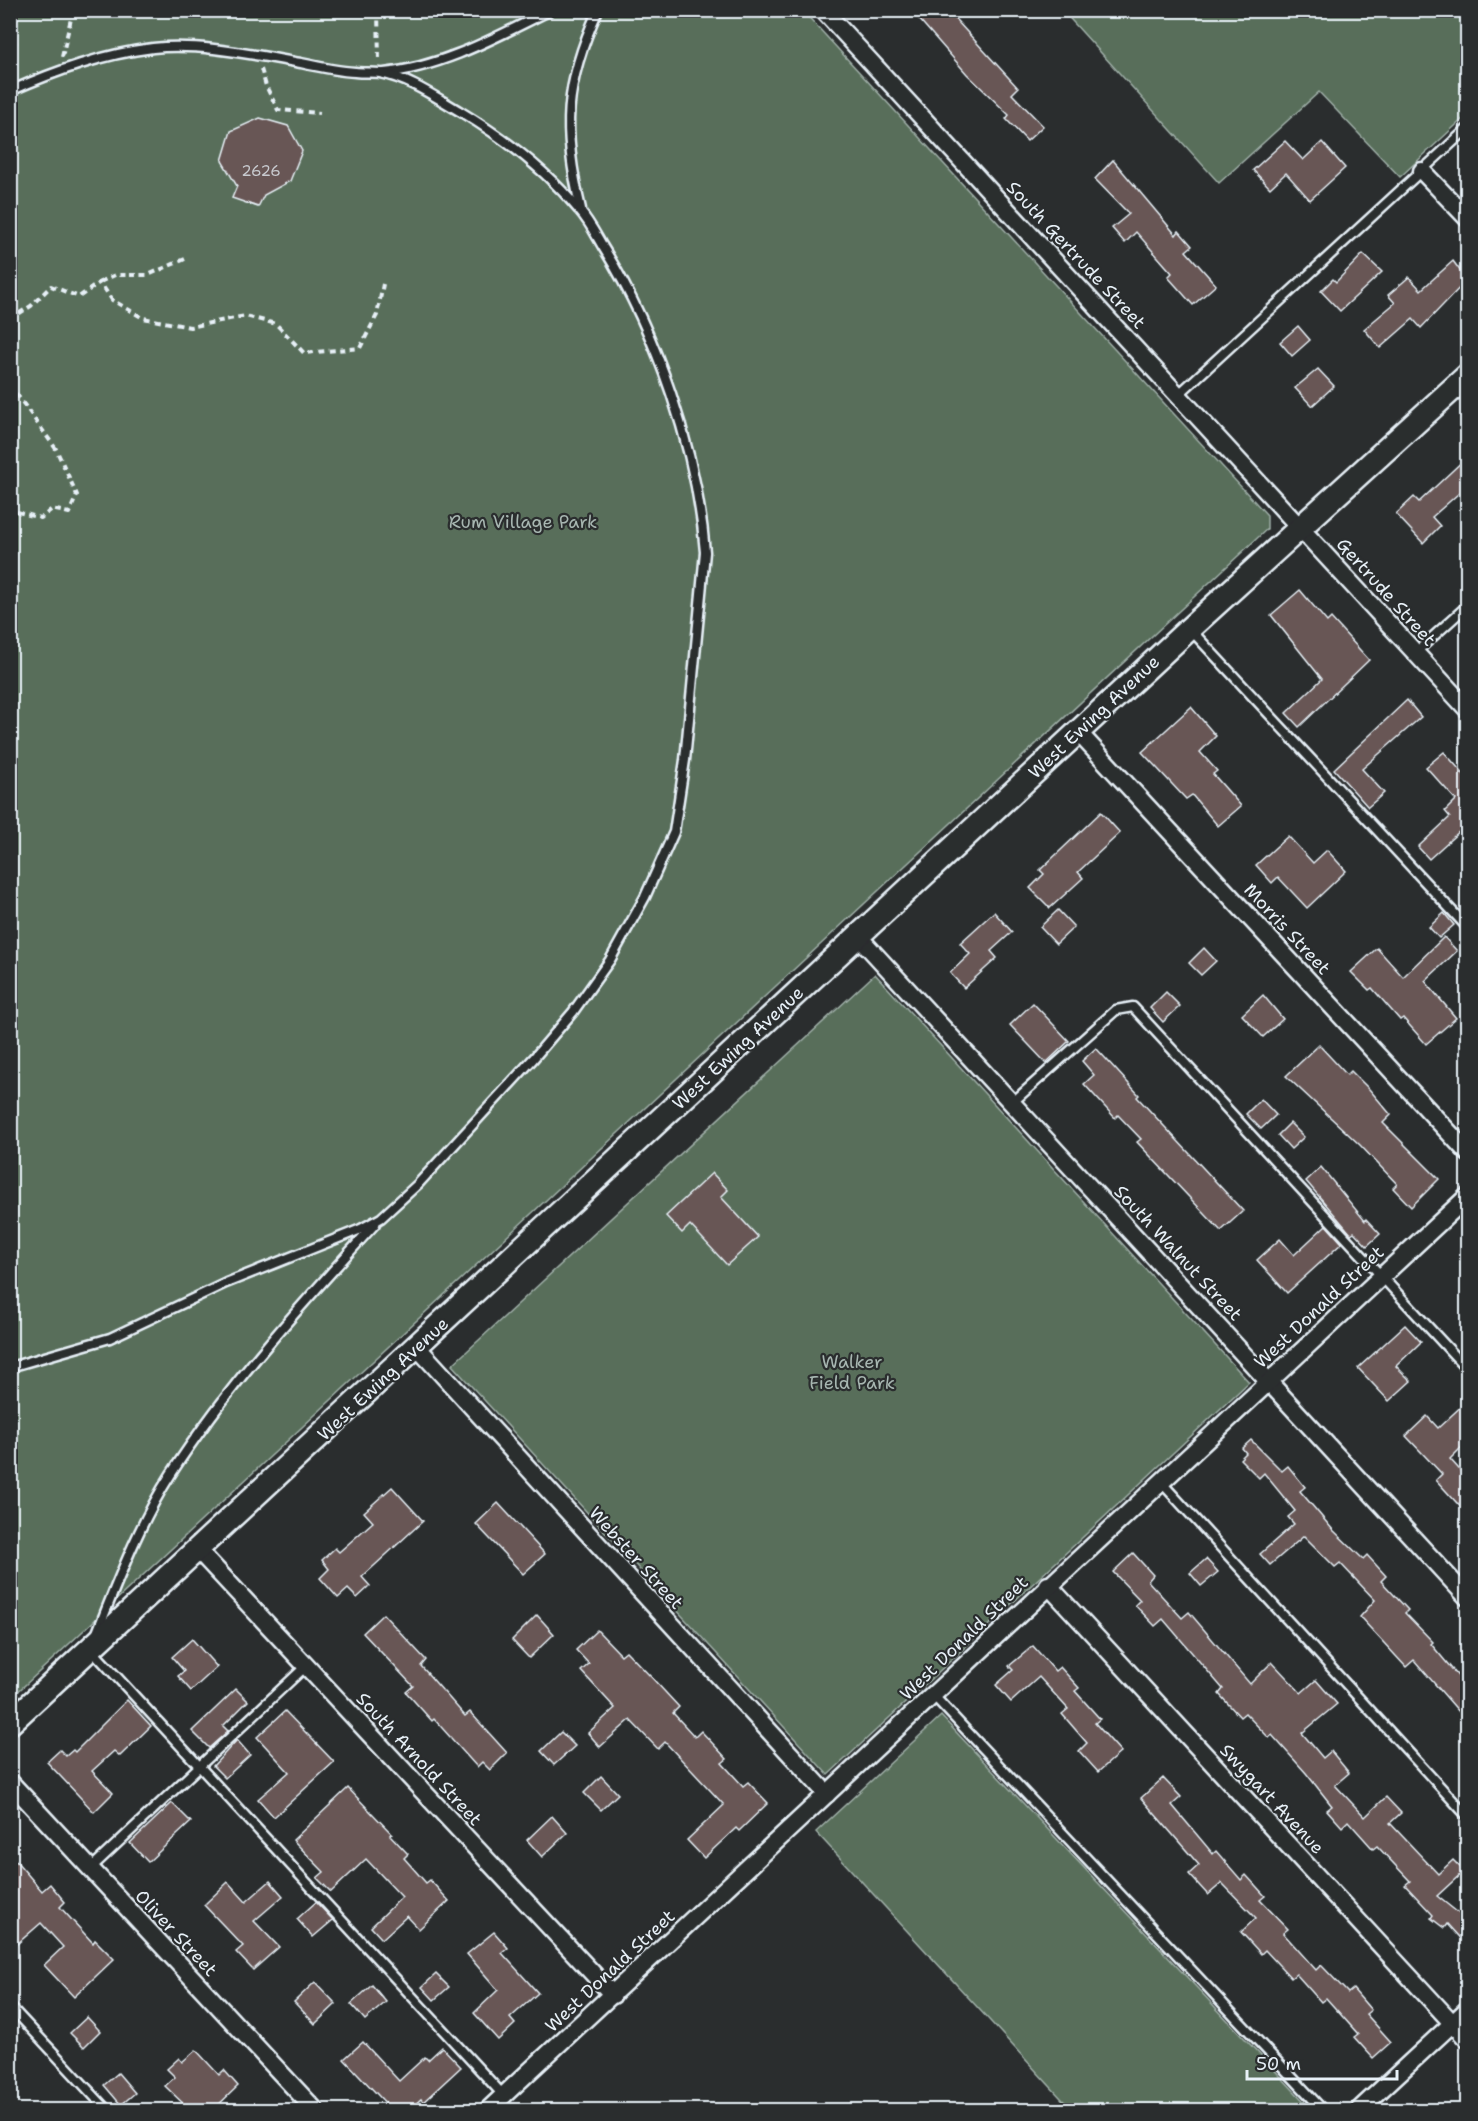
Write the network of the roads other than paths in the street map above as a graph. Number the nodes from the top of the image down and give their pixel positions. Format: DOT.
graph roads {
  1 [pos="551,10"];
  2 [pos="598,10"];
  3 [pos="823,10"];
  4 [pos="381,73"];
  5 [pos="10,91"];
  6 [pos="1467,128"];
  7 [pos="1422,171"];
  8 [pos="582,212"];
  9 [pos="1467,219"];
  10 [pos="1467,375"];
  11 [pos="1178,395"];
  12 [pos="1300,527"];
  13 [pos="1467,605"];
  14 [pos="1190,628"];
  15 [pos="1415,653"];
  16 [pos="1467,710"];
  17 [pos="1078,732"];
  18 [pos="1467,928"];
  19 [pos="858,936"];
  20 [pos="1013,1102"];
  21 [pos="1467,1153"];
  22 [pos="1467,1196"];
  23 [pos="381,1218"];
  24 [pos="1380,1276"];
  25 [pos="417,1347"];
  26 [pos="10,1367"];
  27 [pos="1467,1370"];
  28 [pos="1269,1381"];
  29 [pos="1160,1481"];
  30 [pos="198,1550"];
  31 [pos="1048,1585"];
  32 [pos="1467,1598"];
  33 [pos="90,1648"];
  34 [pos="306,1666"];
  35 [pos="933,1695"];
  36 [pos="10,1723"];
  37 [pos="199,1767"];
  38 [pos="10,1782"];
  39 [pos="826,1794"];
  40 [pos="1467,1817"];
  41 [pos="90,1869"];
  42 [pos="612,1995"];
  43 [pos="10,2007"];
  44 [pos="1467,2009"];
  45 [pos="1452,2023"];
  46 [pos="1467,2040"];
  47 [pos="504,2096"];
  48 [pos="107,2110"];
  49 [pos="315,2110"];
  50 [pos="488,2110"];
  51 [pos="1323,2110"];
  52 [pos="1359,2110"];
  1 -- 4 [label="lane"];
  2 -- 8 [label="lane"];
  3 -- 11 [label="street, South Gertrude Street"];
  4 -- 5 [label="lane"];
  4 -- 8 [label="lane"];
  6 -- 7 [label="lane"];
  7 -- 9 [label="street"];
  7 -- 11 [label="lane"];
  8 -- 23 [label="lane"];
  10 -- 12 [label="street, West Ewing Avenue"];
  11 -- 12 [label="street, South Gertrude Street"];
  12 -- 14 [label="street, West Ewing Avenue"];
  12 -- 15 [label="street, Gertrude Street"];
  13 -- 15 [label="lane"];
  14 -- 17 [label="street, West Ewing Avenue"];
  14 -- 18 [label="lane"];
  15 -- 16 [label="street, Gertrude Street"];
  17 -- 19 [label="street, West Ewing Avenue"];
  17 -- 21 [label="street, Morris Street"];
  19 -- 20 [label="street, South Walnut Street"];
  19 -- 25 [label="street, West Ewing Avenue"];
  20 -- 24 [label="lane"];
  20 -- 28 [label="street, South Walnut Street"];
  22 -- 24 [label="street, West Donald Street"];
  23 -- 26 [label="lane"];
  23 -- 33 [label="lane"];
  24 -- 27 [label="lane"];
  24 -- 28 [label="street, West Donald Street"];
  25 -- 30 [label="street, West Ewing Avenue"];
  25 -- 39 [label="street, Webster Street"];
  28 -- 29 [label="street, West Donald Street"];
  28 -- 32 [label="street, South Walnut Street"];
  29 -- 31 [label="street, West Donald Street"];
  29 -- 40 [label="lane"];
  30 -- 33 [label="street, West Ewing Avenue"];
  30 -- 34 [label="street, South Arnold Street"];
  31 -- 35 [label="street, West Donald Street"];
  31 -- 45 [label="street, Swygart Avenue"];
  33 -- 36 [label="street, West Ewing Avenue"];
  33 -- 37 [label="lane"];
  34 -- 37 [label="lane"];
  34 -- 42 [label="street, South Arnold Street"];
  35 -- 39 [label="street, West Donald Street"];
  35 -- 51 [label="lane"];
  37 -- 41 [label="lane"];
  37 -- 47 [label="lane"];
  38 -- 41 [label="street, Oliver Street"];
  39 -- 42 [label="street, West Donald Street"];
  41 -- 49 [label="street, Oliver Street"];
  42 -- 47 [label="street, West Donald Street"];
  43 -- 48 [label="lane"];
  44 -- 45 [label="street"];
  45 -- 46 [label="street, Swygart Avenue"];
  45 -- 52 [label="street"];
  47 -- 50 [label="street, West Donald Street"];
}
